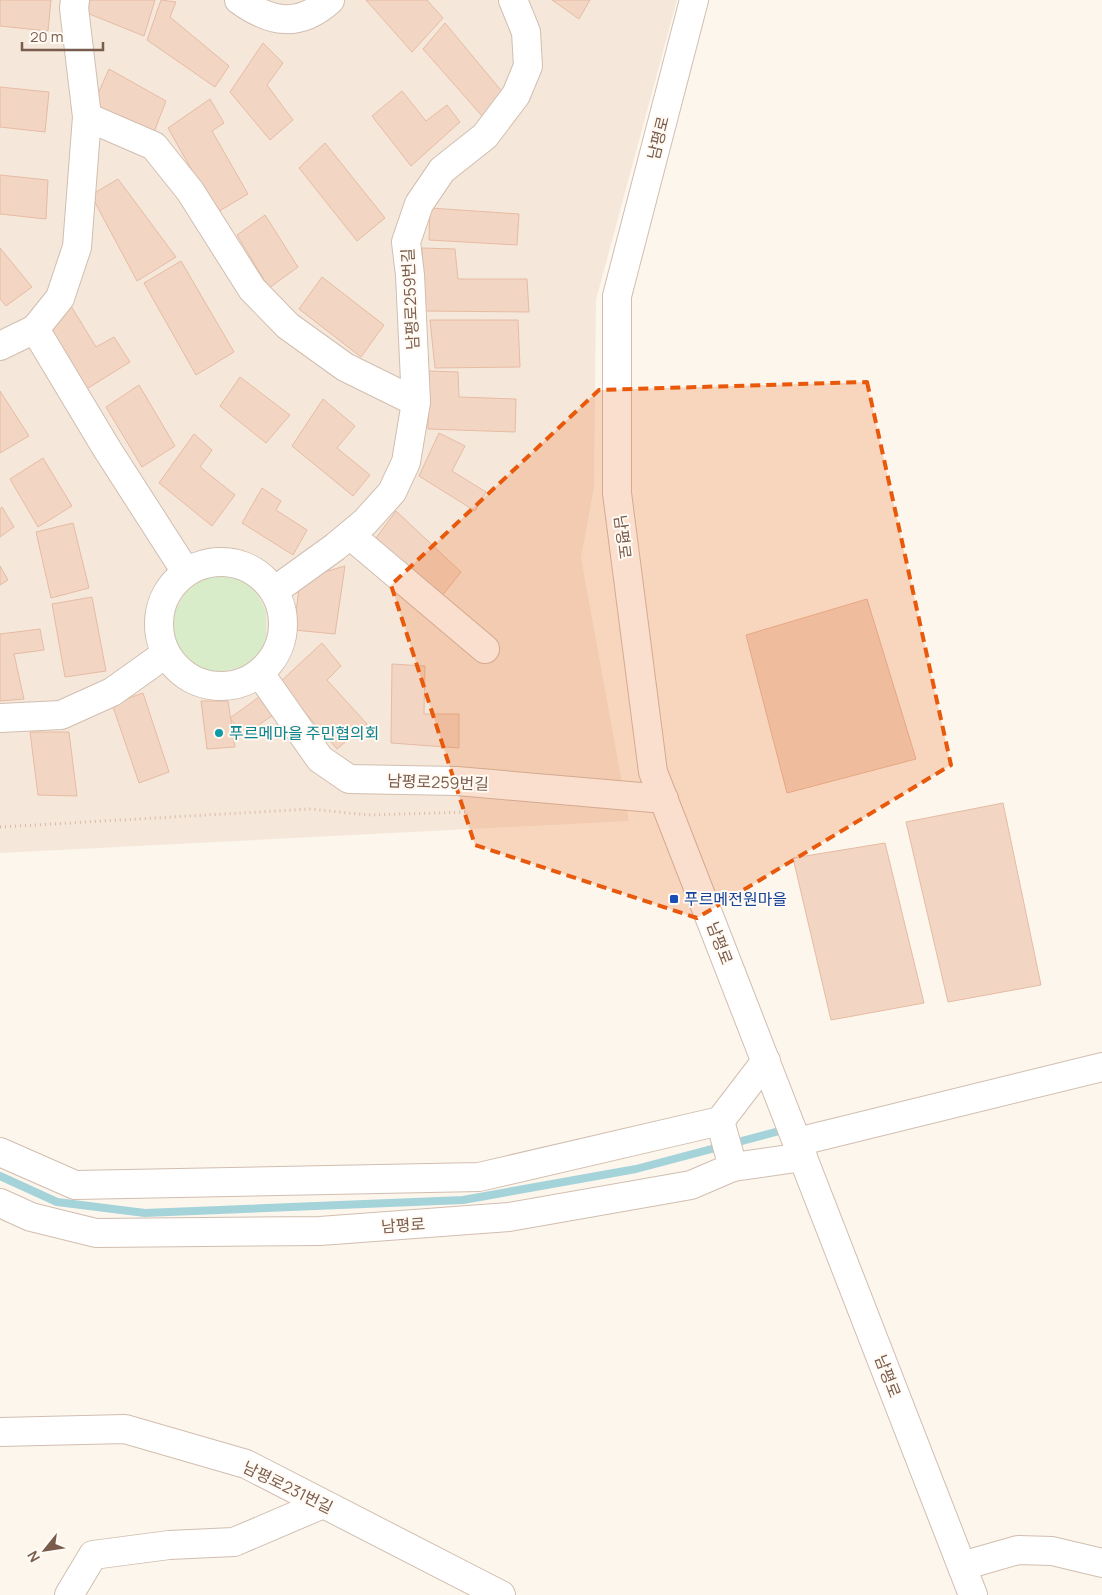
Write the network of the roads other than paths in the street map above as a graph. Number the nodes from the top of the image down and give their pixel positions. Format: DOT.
graph roads {
  1 [pos="74,0"];
  2 [pos="239,0"];
  3 [pos="330,0"];
  4 [pos="513,0"];
  5 [pos="694,0"];
  6 [pos="87,117"];
  7 [pos="35,329"];
  8 [pos="0,346"];
  9 [pos="416,402"];
  10 [pos="350,535"];
  11 [pos="186,572"];
  12 [pos="274,591"];
  13 [pos="485,649"];
  14 [pos="164,655"];
  15 [pos="261,675"];
  16 [pos="0,718"];
  17 [pos="664,799"];
  18 [pos="766,1061"];
  19 [pos="1102,1067"];
  20 [pos="721,1126"];
  21 [pos="800,1150"];
  22 [pos="0,1152"];
  23 [pos="732,1163"];
  24 [pos="0,1203"];
  25 [pos="0,1432"];
  26 [pos="323,1504"];
  27 [pos="1102,1563"];
  28 [pos="962,1566"];
  29 [pos="69,1595"];
  30 [pos="501,1595"];
  31 [pos="973,1595"];
  1 -- 6 [label="street"];
  2 -- 3 [label="street"];
  4 -- 9 [label="street, 남평로259번길"];
  5 -- 17 [label="street, 남평로"];
  6 -- 7 [label="street"];
  6 -- 9 [label="street"];
  7 -- 8 [label="street"];
  7 -- 11 [label="street"];
  9 -- 10 [label="street, 남평로259번길"];
  10 -- 12 [label="street, 남평로259번길"];
  10 -- 13 [label="street"];
  11 -- 12 [label="street"];
  11 -- 14 [label="street"];
  12 -- 15 [label="street"];
  14 -- 15 [label="street"];
  14 -- 16 [label="street"];
  15 -- 17 [label="street, 남평로259번길"];
  17 -- 18 [label="street, 남평로"];
  18 -- 20 [label="street"];
  18 -- 21 [label="street, 남평로"];
  19 -- 21 [label="street"];
  20 -- 22 [label="street"];
  20 -- 23 [label="street"];
  21 -- 23 [label="street, 남평로"];
  21 -- 28 [label="street, 남평로"];
  23 -- 24 [label="street, 남평로"];
  25 -- 26 [label="street, 남평로231번길"];
  26 -- 29 [label="street"];
  26 -- 30 [label="street, 남평로231번길"];
  27 -- 28 [label="street"];
  28 -- 31 [label="street, 남평로"];
}
